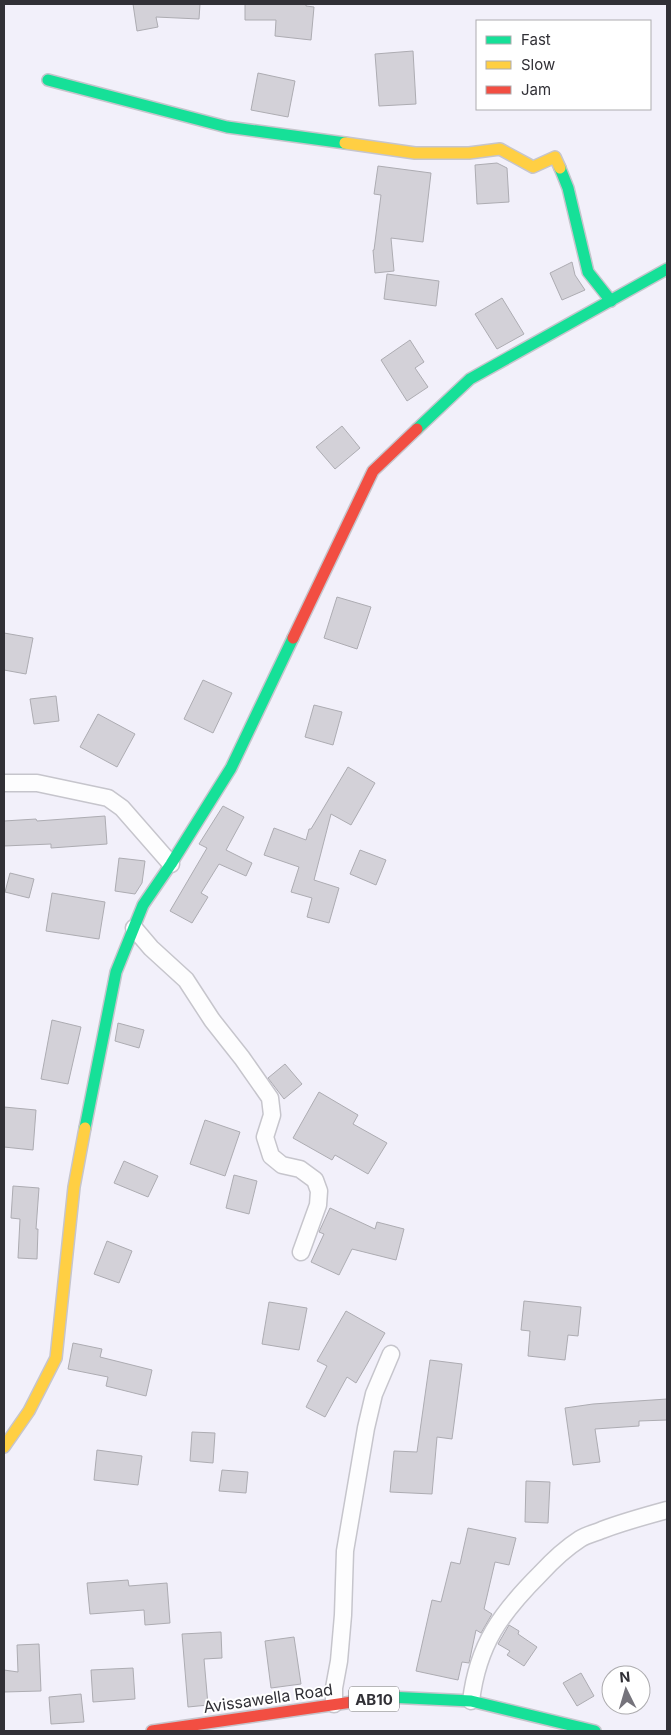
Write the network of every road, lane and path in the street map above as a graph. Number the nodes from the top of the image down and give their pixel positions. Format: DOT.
graph roads {
  1 [pos="48,80"];
  2 [pos="667,269"];
  3 [pos="611,301"];
  4 [pos="4,783"];
  5 [pos="171,864"];
  6 [pos="134,928"];
  7 [pos="301,1252"];
  8 [pos="391,1354"];
  9 [pos="4,1447"];
  10 [pos="667,1510"];
  11 [pos="470,1701"];
  12 [pos="334,1704"];
  13 [pos="152,1731"];
  14 [pos="595,1731"];
  1 -- 3 [label="street"];
  2 -- 3 [label="street"];
  3 -- 5 [label="street"];
  4 -- 5 [label="street"];
  5 -- 6 [label="street"];
  6 -- 7 [label="street"];
  6 -- 9 [label="street"];
  8 -- 12 [label="street"];
  10 -- 11 [label="street"];
  11 -- 12 [label="street, Avissawella Road / AB10"];
  11 -- 14 [label="street, Avissawella Road / AB10"];
  12 -- 13 [label="street, Avissawella Road / AB10"];
}
